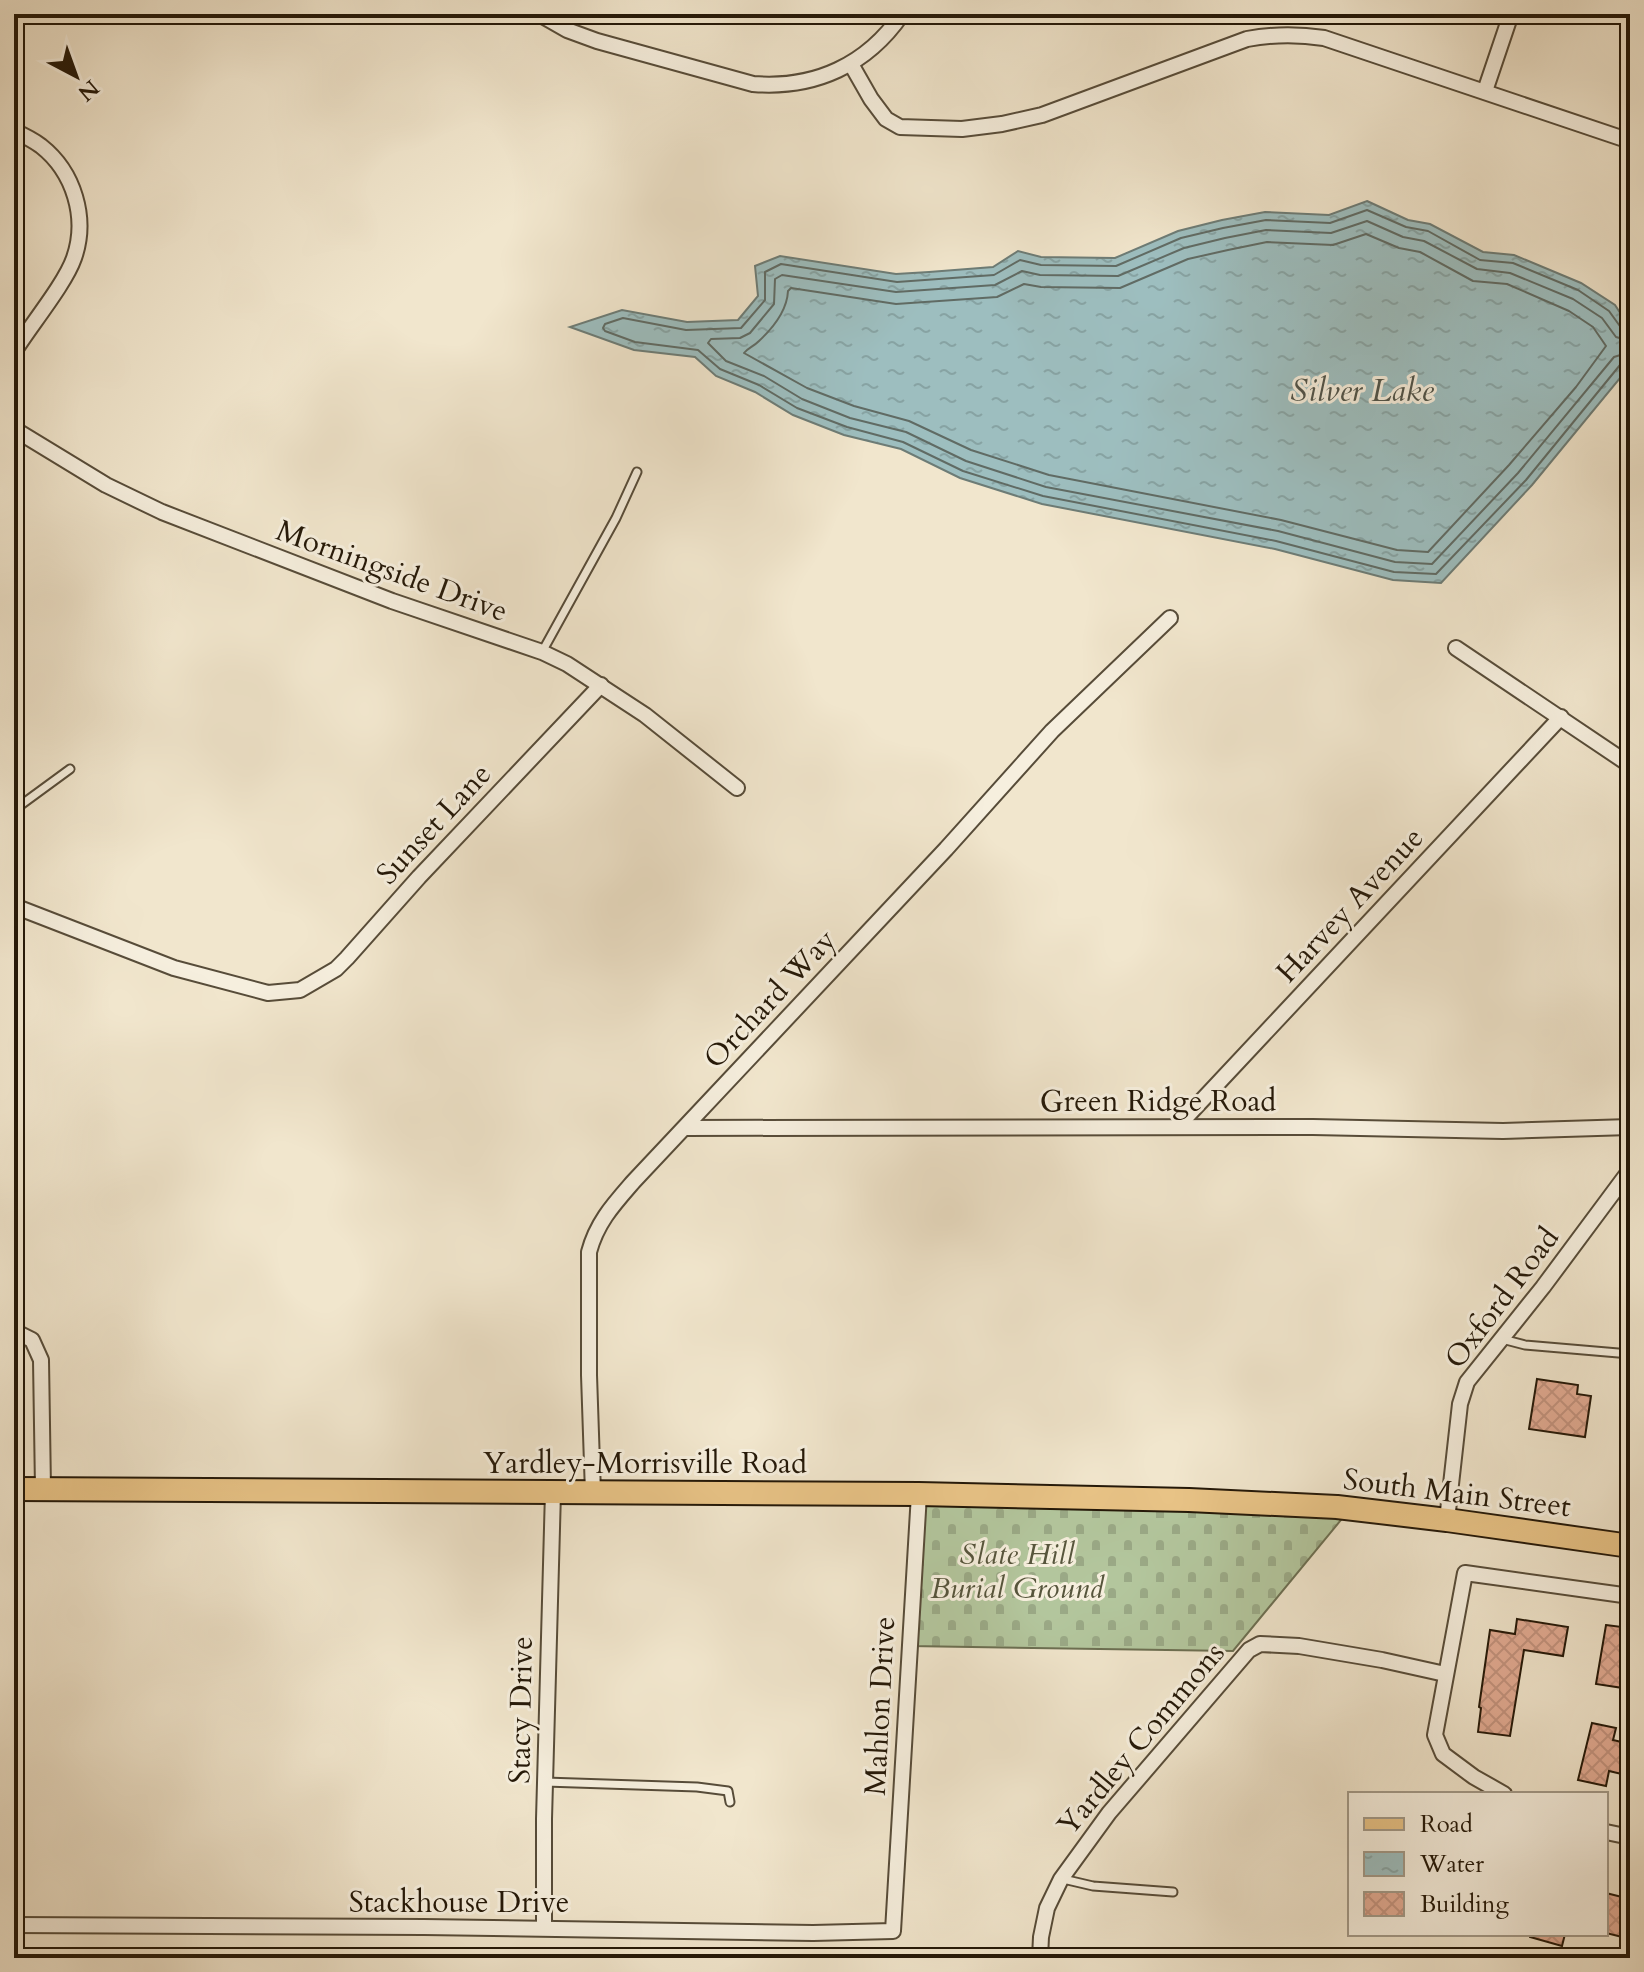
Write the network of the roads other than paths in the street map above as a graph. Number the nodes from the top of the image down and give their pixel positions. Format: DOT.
graph roads {
  1 [pos="539,14"];
  2 [pos="902,14"];
  3 [pos="1511,14"];
  4 [pos="851,64"];
  5 [pos="1485,91"];
  6 [pos="14,131"];
  7 [pos="1630,141"];
  8 [pos="14,352"];
  9 [pos="14,429"];
  10 [pos="637,472"];
  11 [pos="1170,618"];
  12 [pos="1456,648"];
  13 [pos="542,652"];
  14 [pos="601,685"];
  15 [pos="1561,717"];
  16 [pos="1630,765"];
  17 [pos="70,769"];
  18 [pos="737,788"];
  19 [pos="14,810"];
  20 [pos="14,906"];
  21 [pos="1177,1127"];
  22 [pos="1630,1127"];
  23 [pos="685,1128"];
  24 [pos="1630,1170"];
  25 [pos="14,1331"];
  26 [pos="1502,1339"];
  27 [pos="1630,1354"];
  28 [pos="14,1489"];
  29 [pos="43,1489"];
  30 [pos="553,1492"];
  31 [pos="593,1493"];
  32 [pos="919,1494"];
  33 [pos="1275,1504"];
  34 [pos="1447,1520"];
  35 [pos="1630,1546"];
  36 [pos="1630,1596"];
  37 [pos="1445,1674"];
  38 [pos="545,1782"];
  39 [pos="1500,1792"];
  40 [pos="730,1802"];
  41 [pos="1608,1832"];
  42 [pos="1630,1837"];
  43 [pos="1061,1879"];
  44 [pos="1173,1892"];
  45 [pos="893,1921"];
  46 [pos="14,1925"];
  47 [pos="544,1928"];
  48 [pos="1040,1958"];
  1 -- 4 [label="street"];
  2 -- 4 [label="street"];
  3 -- 5 [label="street"];
  4 -- 5 [label="street"];
  5 -- 7 [label="street"];
  6 -- 8 [label="street"];
  9 -- 13 [label="street, Morningside Drive"];
  10 -- 13 [label="lane"];
  11 -- 23 [label="street, Orchard Way"];
  12 -- 15 [label="street"];
  13 -- 14 [label="street, Morningside Drive"];
  14 -- 18 [label="street, Morningside Drive"];
  14 -- 20 [label="street, Sunset Lane"];
  15 -- 16 [label="street"];
  15 -- 21 [label="street, Harvey Avenue"];
  17 -- 19 [label="lane"];
  21 -- 22 [label="street, Green Ridge Road"];
  21 -- 23 [label="street, Green Ridge Road"];
  23 -- 31 [label="street, Orchard Way"];
  24 -- 26 [label="street, Oxford Road"];
  25 -- 29 [label="street"];
  26 -- 27 [label="lane"];
  26 -- 34 [label="street, Oxford Road"];
  28 -- 29 [label="main road, Yardley-Morrisville Road"];
  29 -- 30 [label="main road, Yardley-Morrisville Road"];
  30 -- 31 [label="main road, Yardley-Morrisville Road"];
  30 -- 38 [label="street, Stacy Drive"];
  31 -- 32 [label="main road, Yardley-Morrisville Road"];
  32 -- 33 [label="main road, Yardley-Morrisville Road"];
  32 -- 45 [label="street, Mahlon Drive"];
  33 -- 34 [label="main road, South Main Street"];
  34 -- 35 [label="main road, South Main Street"];
  36 -- 37 [label="street"];
  37 -- 39 [label="street"];
  37 -- 43 [label="street, Yardley Commons"];
  38 -- 40 [label="lane"];
  38 -- 47 [label="street, Stacy Drive"];
  41 -- 42 [label="street"];
  43 -- 44 [label="lane"];
  43 -- 48 [label="street, Yardley Commons"];
  45 -- 47 [label="street, Stackhouse Drive"];
  46 -- 47 [label="street, Stackhouse Drive"];
}
